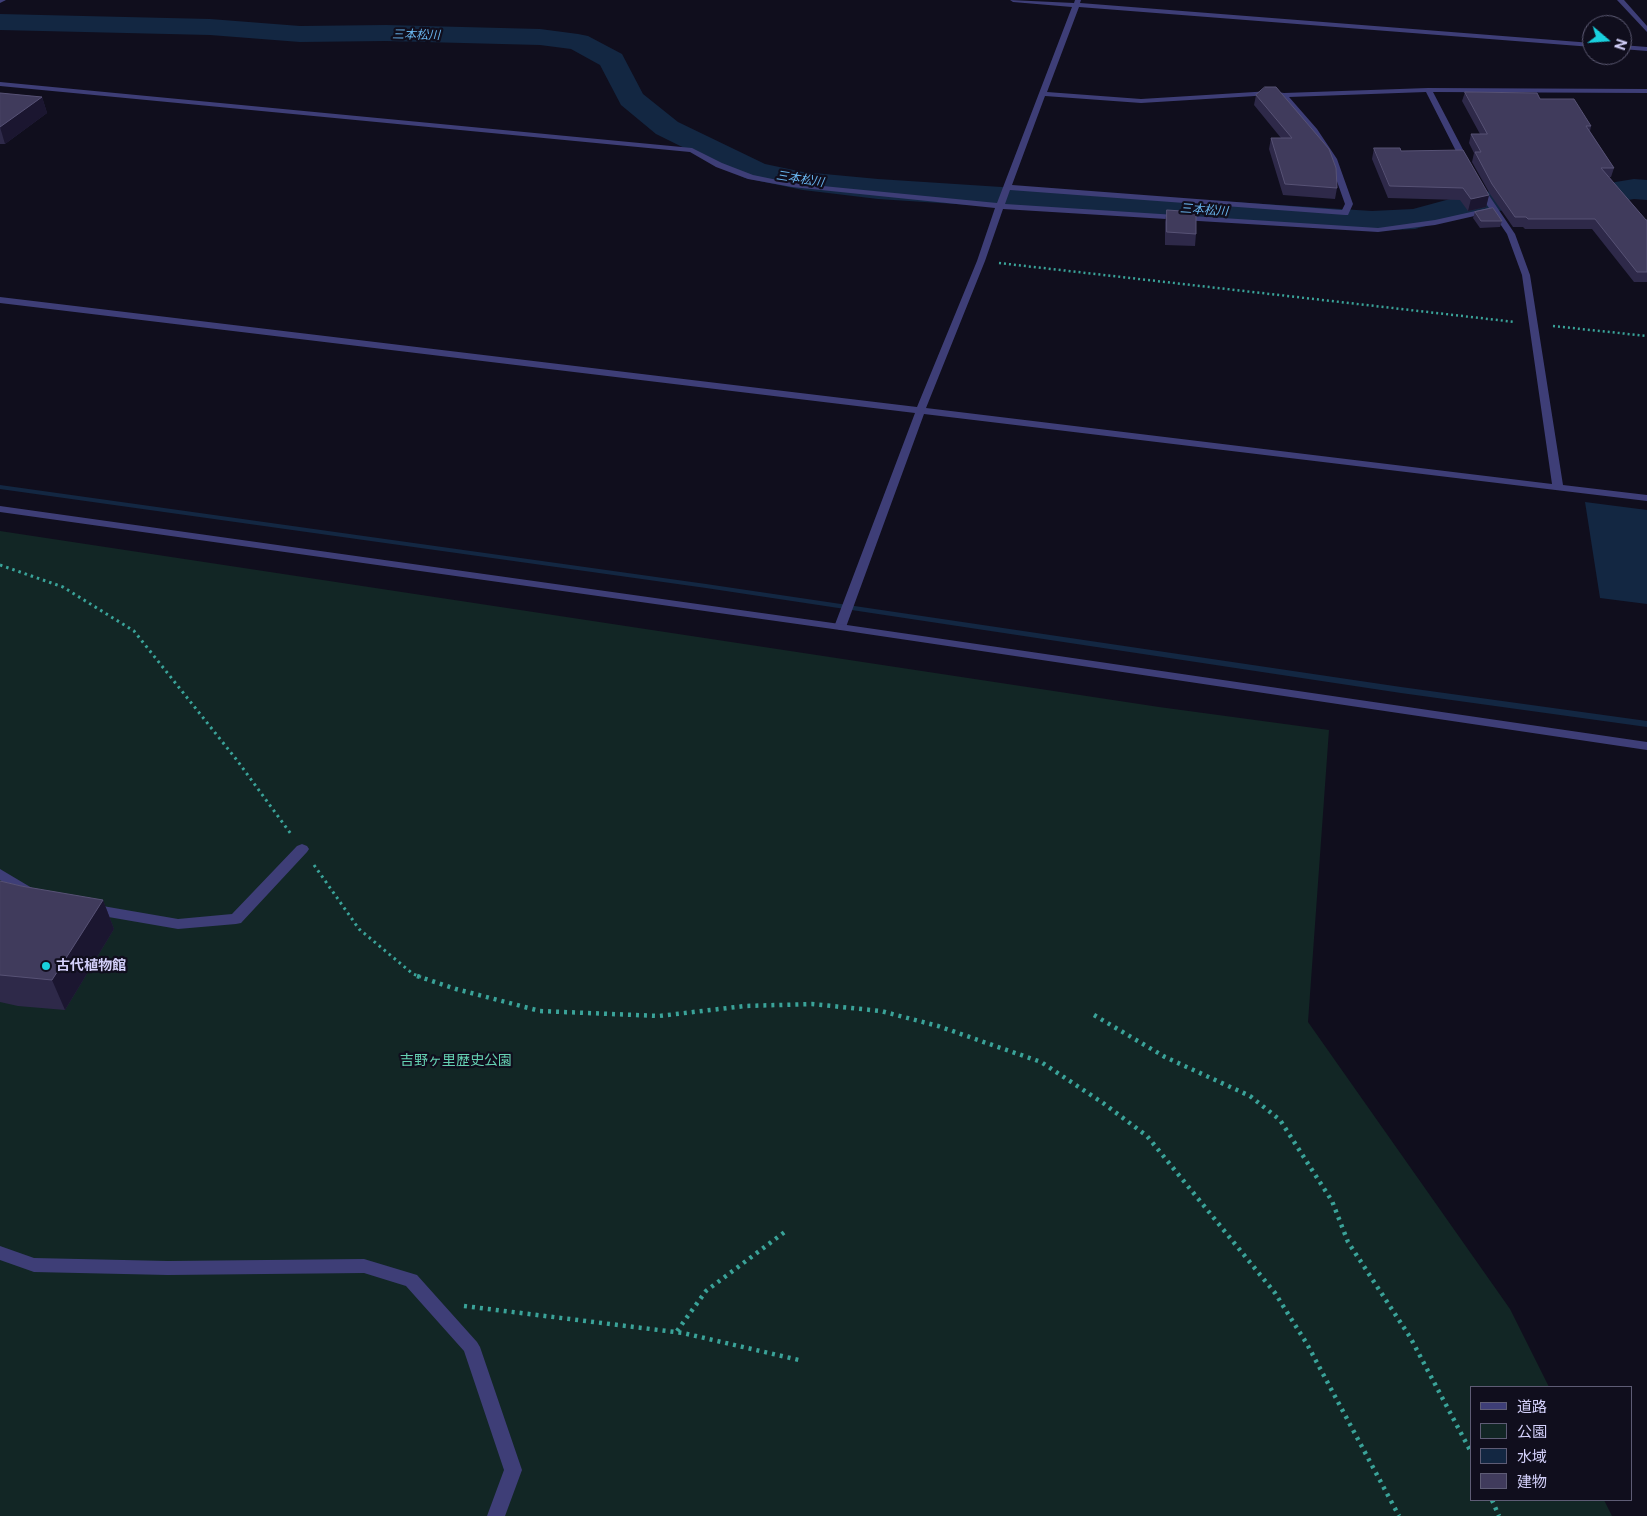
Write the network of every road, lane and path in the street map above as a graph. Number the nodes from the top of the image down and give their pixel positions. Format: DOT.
graph roads {
  1 [pos="1013,0"];
  2 [pos="1620,0"];
  3 [pos="1077,3"];
  4 [pos="1647,30"];
  5 [pos="1582,44"];
  6 [pos="1632,48"];
  7 [pos="1647,49"];
  8 [pos="0,84"];
  9 [pos="1428,90"];
  10 [pos="1647,91"];
  11 [pos="1044,94"];
  12 [pos="1284,95"];
  13 [pos="1470,169"];
  14 [pos="1474,178"];
  15 [pos="1007,187"];
  16 [pos="1000,206"];
  17 [pos="1493,209"];
  18 [pos="982,261"];
  19 [pos="0,300"];
  20 [pos="1534,324"];
  21 [pos="1647,336"];
  22 [pos="921,410"];
  23 [pos="1558,487"];
  24 [pos="1647,498"];
  25 [pos="0,509"];
  26 [pos="0,565"];
  27 [pos="840,627"];
  28 [pos="1647,746"];
  29 [pos="302,849"];
  30 [pos="0,874"];
  31 [pos="43,900"];
  32 [pos="82,907"];
  33 [pos="1094,1015"];
  34 [pos="786,1231"];
  35 [pos="0,1253"];
  36 [pos="431,1302"];
  37 [pos="677,1332"];
  38 [pos="799,1360"];
  39 [pos="1470,1450"];
  40 [pos="1492,1501"];
  41 [pos="496,1516"];
  42 [pos="1399,1516"];
  43 [pos="1499,1516"];
  1 -- 3 [label="street"];
  2 -- 4 [label="street"];
  3 -- 5 [label="street"];
  3 -- 11 [label="street"];
  6 -- 7 [label="street"];
  8 -- 16 [label="street"];
  9 -- 10 [label="street"];
  9 -- 12 [label="street"];
  9 -- 13 [label="street"];
  11 -- 12 [label="street"];
  11 -- 15 [label="street"];
  12 -- 15 [label="street"];
  14 -- 17 [label="street"];
  15 -- 16 [label="street"];
  16 -- 17 [label="street"];
  16 -- 18 [label="street"];
  17 -- 20 [label="street"];
  18 -- 20 [label="path"];
  18 -- 22 [label="street"];
  19 -- 22 [label="street"];
  20 -- 21 [label="path"];
  20 -- 23 [label="street"];
  22 -- 23 [label="street"];
  22 -- 27 [label="street"];
  23 -- 24 [label="street"];
  25 -- 27 [label="street"];
  26 -- 29 [label="path"];
  27 -- 28 [label="street"];
  29 -- 32 [label="street"];
  29 -- 42 [label="path"];
  30 -- 31 [label="street"];
  33 -- 39 [label="path"];
  34 -- 37 [label="path"];
  35 -- 36 [label="street"];
  36 -- 37 [label="path"];
  36 -- 41 [label="street"];
  37 -- 38 [label="path"];
  40 -- 43 [label="path"];
}
